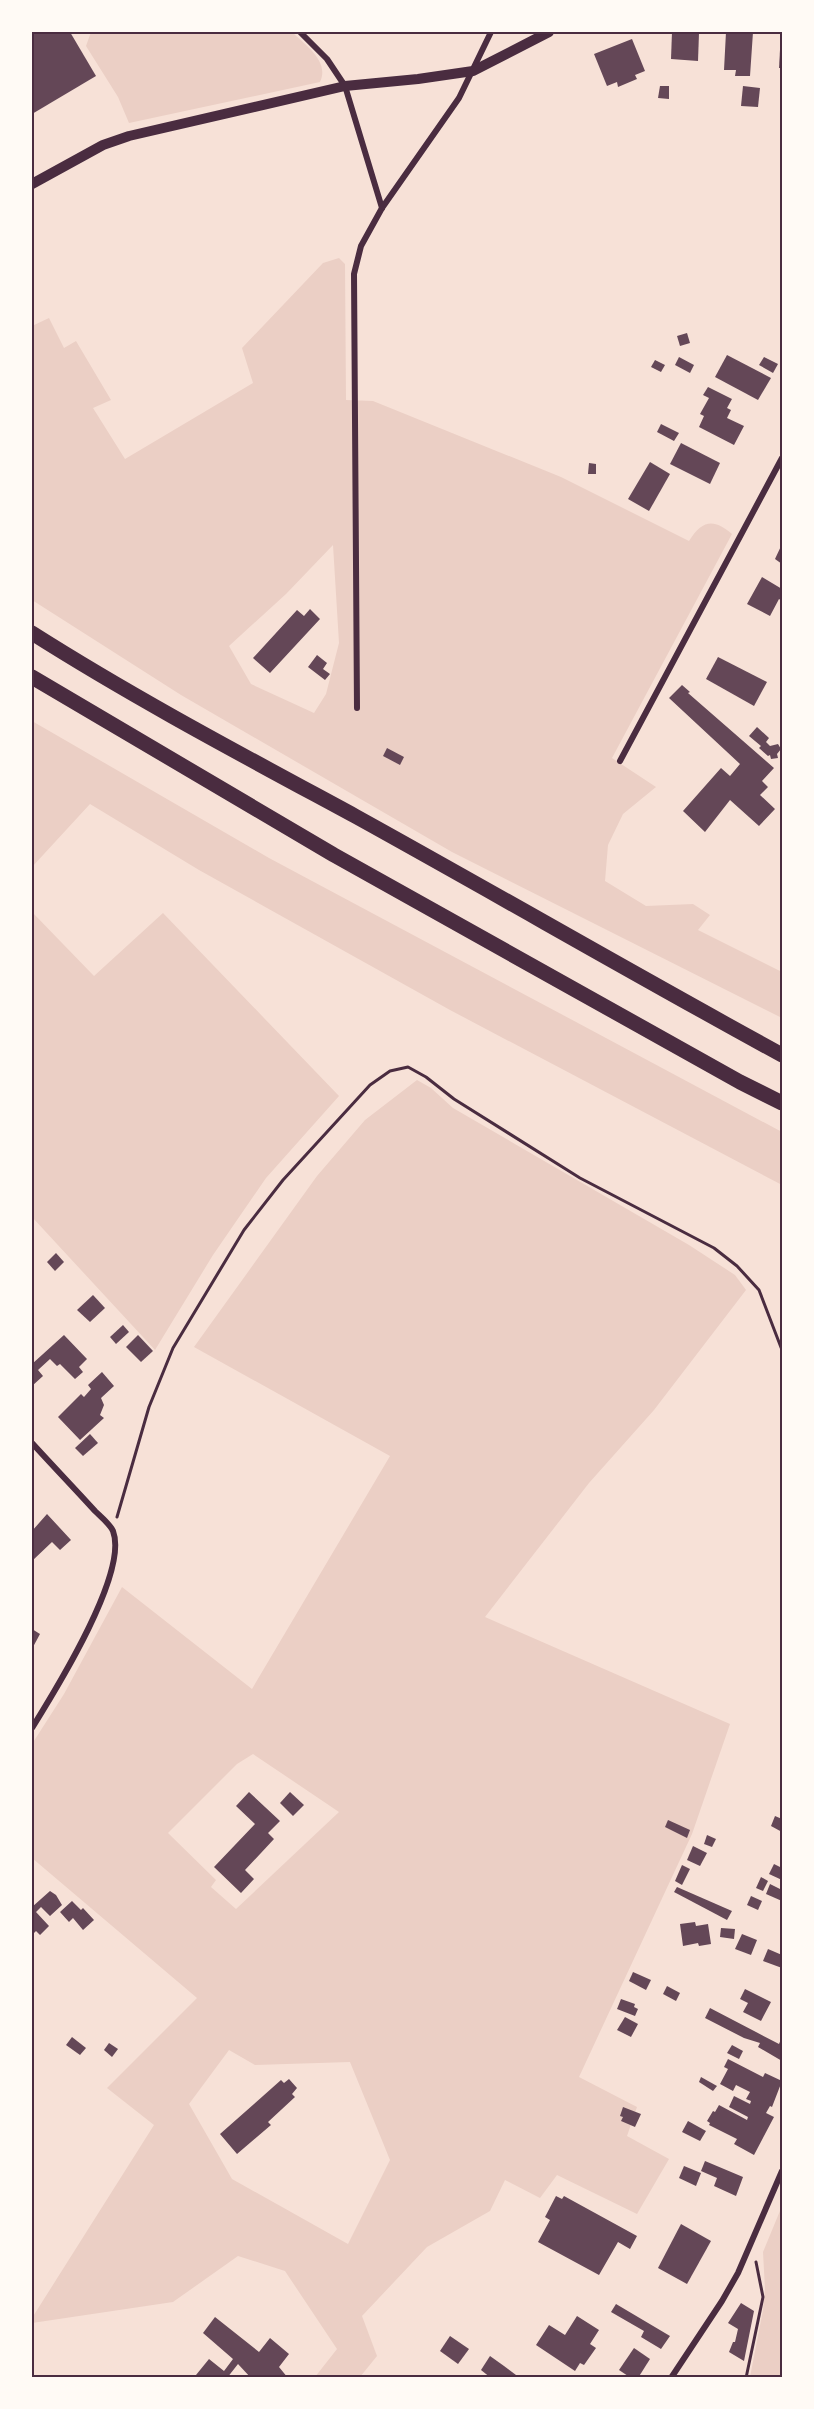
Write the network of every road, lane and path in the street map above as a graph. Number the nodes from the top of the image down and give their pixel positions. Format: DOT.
graph roads {
  1 [pos="300,32"];
  2 [pos="491,32"];
  3 [pos="549,32"];
  4 [pos="473,71"];
  5 [pos="345,86"];
  6 [pos="32,184"];
  7 [pos="382,208"];
  8 [pos="783,458"];
  9 [pos="32,633"];
  10 [pos="32,677"];
  11 [pos="357,708"];
  12 [pos="620,761"];
  13 [pos="783,1055"];
  14 [pos="783,1103"];
  15 [pos="783,1350"];
  16 [pos="32,1443"];
  17 [pos="113,1530"];
  18 [pos="32,1728"];
  19 [pos="783,2171"];
  20 [pos="751,2246"];
  21 [pos="671,2378"];
  22 [pos="746,2378"];
  1 -- 5 [label="street"];
  2 -- 4 [label="street"];
  3 -- 4 [label="street"];
  4 -- 5 [label="street"];
  4 -- 7 [label="street"];
  5 -- 6 [label="street"];
  5 -- 7 [label="street"];
  7 -- 11 [label="street"];
  8 -- 12 [label="street"];
  9 -- 13 [label="highway"];
  10 -- 14 [label="highway"];
  15 -- 17 [label="path"];
  16 -- 17 [label="street"];
  17 -- 18 [label="street"];
  19 -- 20 [label="street"];
  20 -- 21 [label="street"];
  20 -- 22 [label="path"];
}
